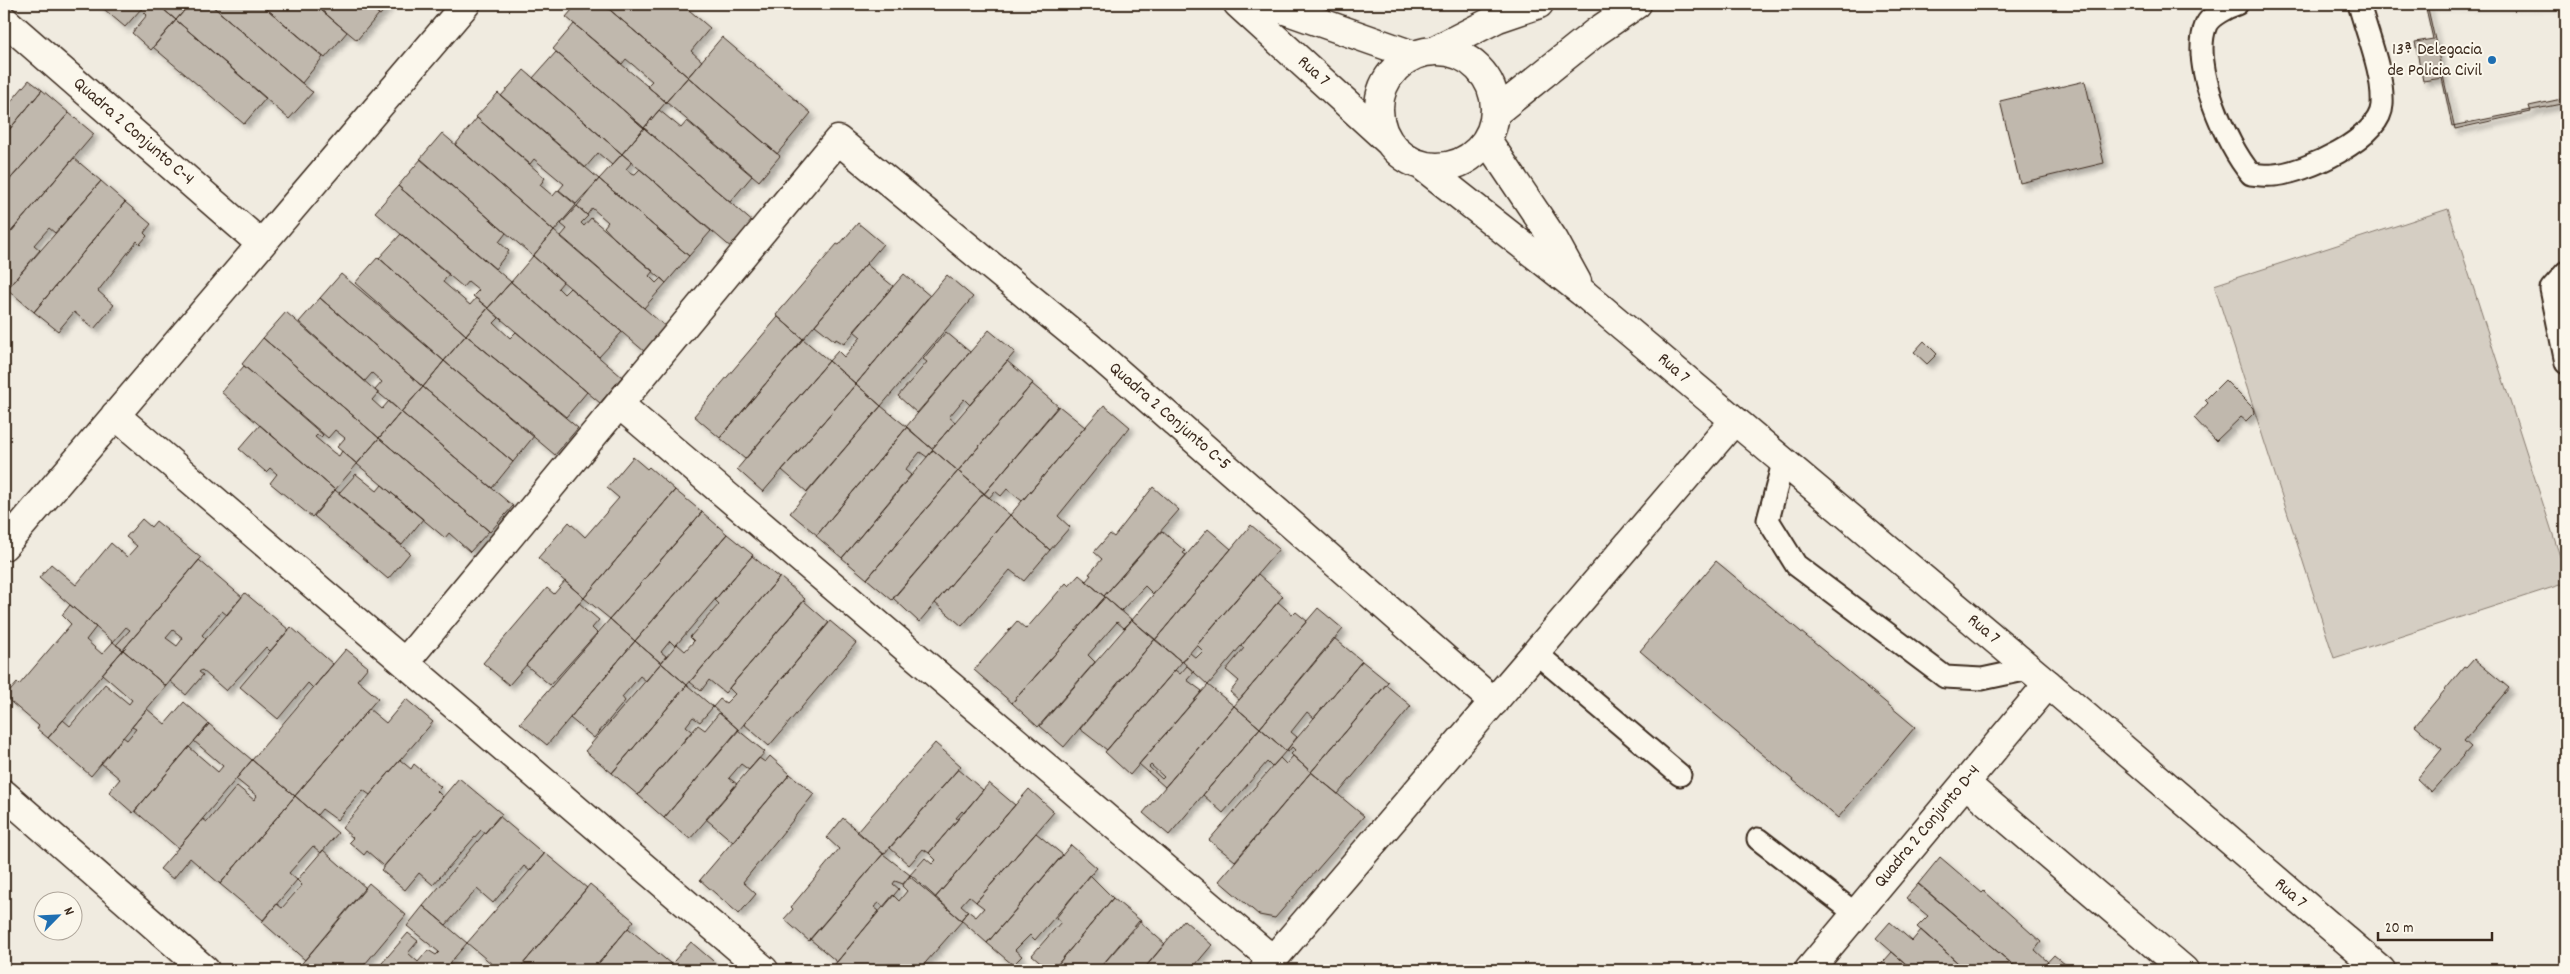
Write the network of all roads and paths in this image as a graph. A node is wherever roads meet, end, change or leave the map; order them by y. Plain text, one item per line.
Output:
1 (466, 4) edge
2 (1238, 4) edge
3 (1268, 4) edge
4 (1539, 4) edge
5 (1637, 4) edge
6 (2236, 4) edge
7 (2359, 4) edge
8 (4, 20) edge
9 (1424, 52) junction
10 (1495, 113) junction
11 (1388, 140) junction
12 (1486, 140) junction
13 (1421, 165) junction
14 (261, 244) junction
15 (2566, 272) edge
16 (1582, 292) junction
17 (2566, 363) edge
18 (620, 405) junction
19 (116, 415) junction
20 (1734, 421) junction
21 (1783, 462) junction
22 (7, 536) edge
23 (1536, 653) junction
24 (406, 661) junction
25 (2038, 677) junction
26 (1494, 702) junction
27 (1680, 775) dead end
28 (1965, 782) junction
29 (4, 794) edge
30 (1758, 839) dead end
31 (1856, 914) junction
32 (1269, 965) edge
33 (205, 970) edge
34 (764, 970) edge
35 (1808, 970) edge
36 (2184, 970) edge
37 (2381, 970) edge

1 - 14 street
2 - 11 street, Rua 7
3 - 9 street
4 - 9 street
5 - 10 street
6 - 7 lane
8 - 14 street, Quadra 2 Conjunto C-4
9 - 10 street
9 - 11 street
10 - 12 street
11 - 13 street
12 - 13 street
12 - 16 street, Rua 7
13 - 16 street, Rua 7
14 - 19 street
15 - 17 lane
16 - 20 street, Rua 7
18 - 24 street
18 - 26 street, Quadra 2 Conjunto C-5
18 - 32 street
19 - 22 street
19 - 24 street
20 - 21 street, Rua 7
20 - 23 street
21 - 25 street, Rua 7
21 - 25 lane
23 - 26 street
23 - 27 lane
24 - 34 street
25 - 28 street, Quadra 2 Conjunto D-4
25 - 37 street, Rua 7
26 - 32 street
28 - 31 street, Quadra 2 Conjunto D-4
28 - 36 street
29 - 33 street
30 - 31 lane
31 - 35 street, Quadra 2 Conjunto D-4

